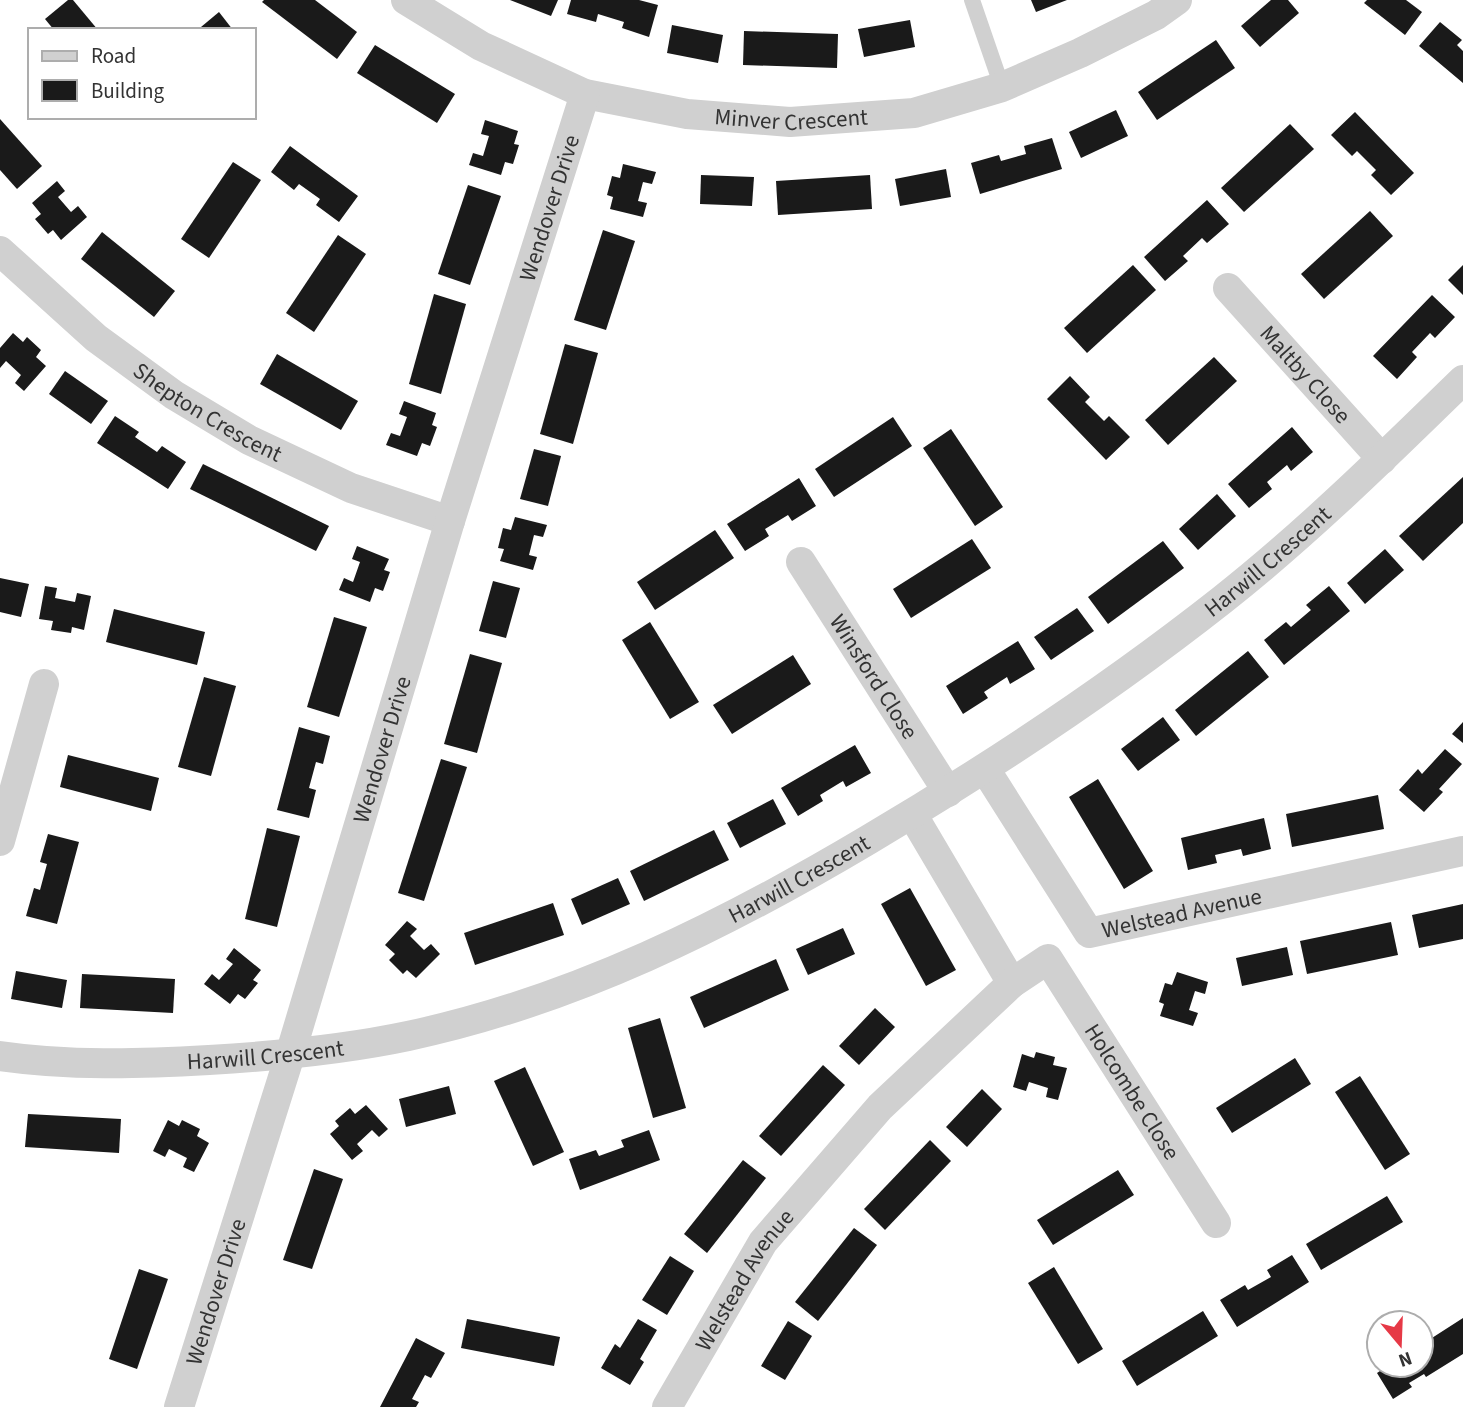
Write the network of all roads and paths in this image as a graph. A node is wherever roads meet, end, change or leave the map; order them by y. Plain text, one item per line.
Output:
1 (406, 0) edge
2 (972, 0) edge
3 (1177, 0) edge
4 (1002, 88) junction
5 (585, 93) junction
6 (2, 259) edge
7 (1228, 288) dead end
8 (1463, 380) edge
9 (1382, 459) junction
10 (450, 521) junction
11 (801, 562) dead end
12 (44, 684) dead end
13 (985, 769) junction
14 (948, 792) junction
15 (912, 814) junction
16 (0, 841) edge
17 (1463, 852) edge
18 (1048, 960) joint
19 (1012, 983) junction
20 (290, 1055) junction
21 (0, 1056) edge
22 (1216, 1223) dead end
23 (178, 1407) edge
24 (667, 1407) edge

1 - 5 street, Minver Crescent
2 - 4 lane
3 - 4 street, Minver Crescent
4 - 5 street, Minver Crescent
5 - 10 street, Wendover Drive
6 - 10 street, Shepton Crescent
7 - 9 street, Maltby Close
8 - 9 street, Harwill Crescent
9 - 13 street, Harwill Crescent
10 - 20 street, Wendover Drive
11 - 14 street, Winsford Close
12 - 16 street
13 - 14 street, Harwill Crescent
13 - 17 street, Welstead Avenue
14 - 15 street, Harwill Crescent
15 - 19 street
15 - 20 street, Harwill Crescent
18 - 19 street, Welstead Avenue
18 - 22 street, Holcombe Close
19 - 24 street, Welstead Avenue
20 - 21 street, Harwill Crescent
20 - 23 street, Wendover Drive

